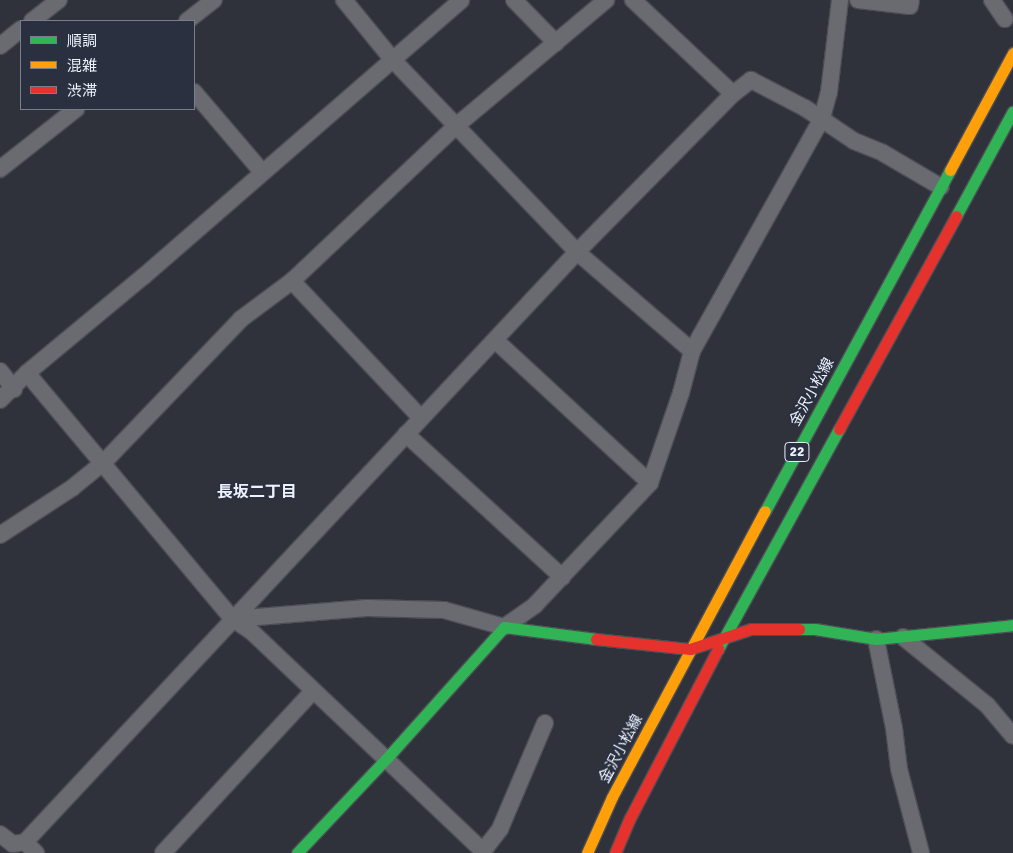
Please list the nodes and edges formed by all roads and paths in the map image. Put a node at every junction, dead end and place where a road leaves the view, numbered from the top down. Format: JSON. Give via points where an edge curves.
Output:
{"nodes":[{"id":1,"x":59,"y":0,"type":"edge"},
{"id":2,"x":214,"y":0,"type":"edge"},
{"id":3,"x":344,"y":0,"type":"edge"},
{"id":4,"x":461,"y":0,"type":"edge"},
{"id":5,"x":514,"y":0,"type":"edge"},
{"id":6,"x":606,"y":0,"type":"edge"},
{"id":7,"x":634,"y":0,"type":"edge"},
{"id":8,"x":840,"y":0,"type":"edge"},
{"id":9,"x":858,"y":0,"type":"edge"},
{"id":10,"x":911,"y":0,"type":"edge"},
{"id":11,"x":992,"y":0,"type":"edge"},
{"id":12,"x":1005,"y":19,"type":"dead end"},
{"id":13,"x":33,"y":20,"type":"edge"},
{"id":14,"x":188,"y":20,"type":"edge"},
{"id":15,"x":20,"y":30,"type":"edge"},
{"id":16,"x":556,"y":42,"type":"junction"},
{"id":17,"x":0,"y":46,"type":"edge"},
{"id":18,"x":1013,"y":53,"type":"edge"},
{"id":19,"x":393,"y":60,"type":"junction"},
{"id":20,"x":195,"y":93,"type":"edge"},
{"id":21,"x":733,"y":94,"type":"junction"},
{"id":22,"x":75,"y":110,"type":"edge"},
{"id":23,"x":1013,"y":111,"type":"edge"},
{"id":24,"x":822,"y":118,"type":"junction"},
{"id":25,"x":456,"y":126,"type":"junction"},
{"id":26,"x":0,"y":169,"type":"edge"},
{"id":27,"x":262,"y":172,"type":"junction"},
{"id":28,"x":941,"y":187,"type":"junction"},
{"id":29,"x":577,"y":252,"type":"junction"},
{"id":30,"x":292,"y":281,"type":"junction"},
{"id":31,"x":495,"y":340,"type":"junction"},
{"id":32,"x":692,"y":351,"type":"junction"},
{"id":33,"x":0,"y":371,"type":"edge"},
{"id":34,"x":27,"y":372,"type":"junction"},
{"id":35,"x":14,"y":388,"type":"junction"},
{"id":36,"x":0,"y":400,"type":"edge"},
{"id":37,"x":421,"y":418,"type":"junction"},
{"id":38,"x":406,"y":434,"type":"junction"},
{"id":39,"x":104,"y":462,"type":"junction"},
{"id":40,"x":650,"y":483,"type":"junction"},
{"id":41,"x":0,"y":535,"type":"edge"},
{"id":42,"x":562,"y":577,"type":"junction"},
{"id":43,"x":234,"y":619,"type":"junction"},
{"id":44,"x":1013,"y":625,"type":"edge"},
{"id":45,"x":504,"y":627,"type":"junction"},
{"id":46,"x":903,"y":637,"type":"junction"},
{"id":47,"x":724,"y":638,"type":"junction"},
{"id":48,"x":876,"y":639,"type":"junction"},
{"id":49,"x":690,"y":649,"type":"junction"},
{"id":50,"x":313,"y":691,"type":"junction"},
{"id":51,"x":545,"y":723,"type":"dead end"},
{"id":52,"x":1013,"y":736,"type":"edge"},
{"id":53,"x":386,"y":760,"type":"junction"},
{"id":54,"x":0,"y":834,"type":"edge"},
{"id":55,"x":31,"y":848,"type":"edge"},
{"id":56,"x":483,"y":852,"type":"edge"},
{"id":57,"x":163,"y":853,"type":"edge"},
{"id":58,"x":297,"y":853,"type":"edge"},
{"id":59,"x":587,"y":853,"type":"edge"},
{"id":60,"x":615,"y":853,"type":"edge"},
{"id":61,"x":921,"y":853,"type":"edge"}],
"edges":[{"from":1,"to":13,"type":"street"},
{"from":2,"to":14,"type":"street"},
{"from":3,"to":19,"type":"street"},
{"from":4,"to":19,"type":"street"},
{"from":5,"to":16,"type":"street"},
{"from":6,"to":16,"type":"street"},
{"from":7,"to":21,"type":"street"},
{"from":8,"to":24,"type":"street"},
{"from":9,"to":10,"type":"street","via":[[910,6]]},
{"from":11,"to":12,"type":"street"},
{"from":15,"to":17,"type":"street"},
{"from":16,"to":25,"type":"street"},
{"from":18,"to":28,"type":"main road","name":"金沢小松線","number":"22"},
{"from":19,"to":25,"type":"street"},
{"from":19,"to":27,"type":"street"},
{"from":20,"to":27,"type":"street"},
{"from":21,"to":24,"type":"street","via":[[751,80]]},
{"from":21,"to":29,"type":"street"},
{"from":22,"to":26,"type":"street"},
{"from":23,"to":47,"type":"main road","number":"22"},
{"from":24,"to":28,"type":"street","via":[[854,141]]},
{"from":24,"to":32,"type":"street"},
{"from":25,"to":29,"type":"street"},
{"from":25,"to":30,"type":"street"},
{"from":27,"to":34,"type":"street","via":[[69,340]]},
{"from":28,"to":49,"type":"main road","name":"金沢小松線","number":"22"},
{"from":29,"to":31,"type":"street"},
{"from":29,"to":32,"type":"street"},
{"from":30,"to":37,"type":"street"},
{"from":30,"to":39,"type":"street","via":[[241,319]]},
{"from":31,"to":37,"type":"street"},
{"from":31,"to":40,"type":"street"},
{"from":32,"to":40,"type":"street"},
{"from":33,"to":35,"type":"street"},
{"from":34,"to":35,"type":"street"},
{"from":34,"to":39,"type":"street"},
{"from":35,"to":36,"type":"street"},
{"from":37,"to":38,"type":"street"},
{"from":38,"to":42,"type":"street"},
{"from":38,"to":43,"type":"street"},
{"from":39,"to":41,"type":"street","via":[[72,488]]},
{"from":39,"to":43,"type":"street"},
{"from":40,"to":42,"type":"street"},
{"from":42,"to":45,"type":"street","via":[[535,605]]},
{"from":43,"to":45,"type":"street","via":[[367,608],[444,610]]},
{"from":43,"to":50,"type":"street","via":[[251,631]]},
{"from":43,"to":55,"type":"street"},
{"from":44,"to":46,"type":"main road"},
{"from":45,"to":49,"type":"main road"},
{"from":45,"to":53,"type":"main road"},
{"from":46,"to":48,"type":"main road"},
{"from":46,"to":52,"type":"street","via":[[987,705]]},
{"from":47,"to":48,"type":"main road","via":[[761,628],[815,629]]},
{"from":47,"to":49,"type":"main road"},
{"from":47,"to":60,"type":"main road","number":"22"},
{"from":48,"to":61,"type":"street","via":[[900,769]]},
{"from":49,"to":59,"type":"main road","name":"金沢小松線","number":"22","via":[[612,797]]},
{"from":50,"to":53,"type":"street"},
{"from":50,"to":57,"type":"street"},
{"from":51,"to":56,"type":"street","via":[[500,829]]},
{"from":53,"to":56,"type":"street"},
{"from":53,"to":58,"type":"main road"},
{"from":54,"to":55,"type":"street","via":[[13,844]]}]}
